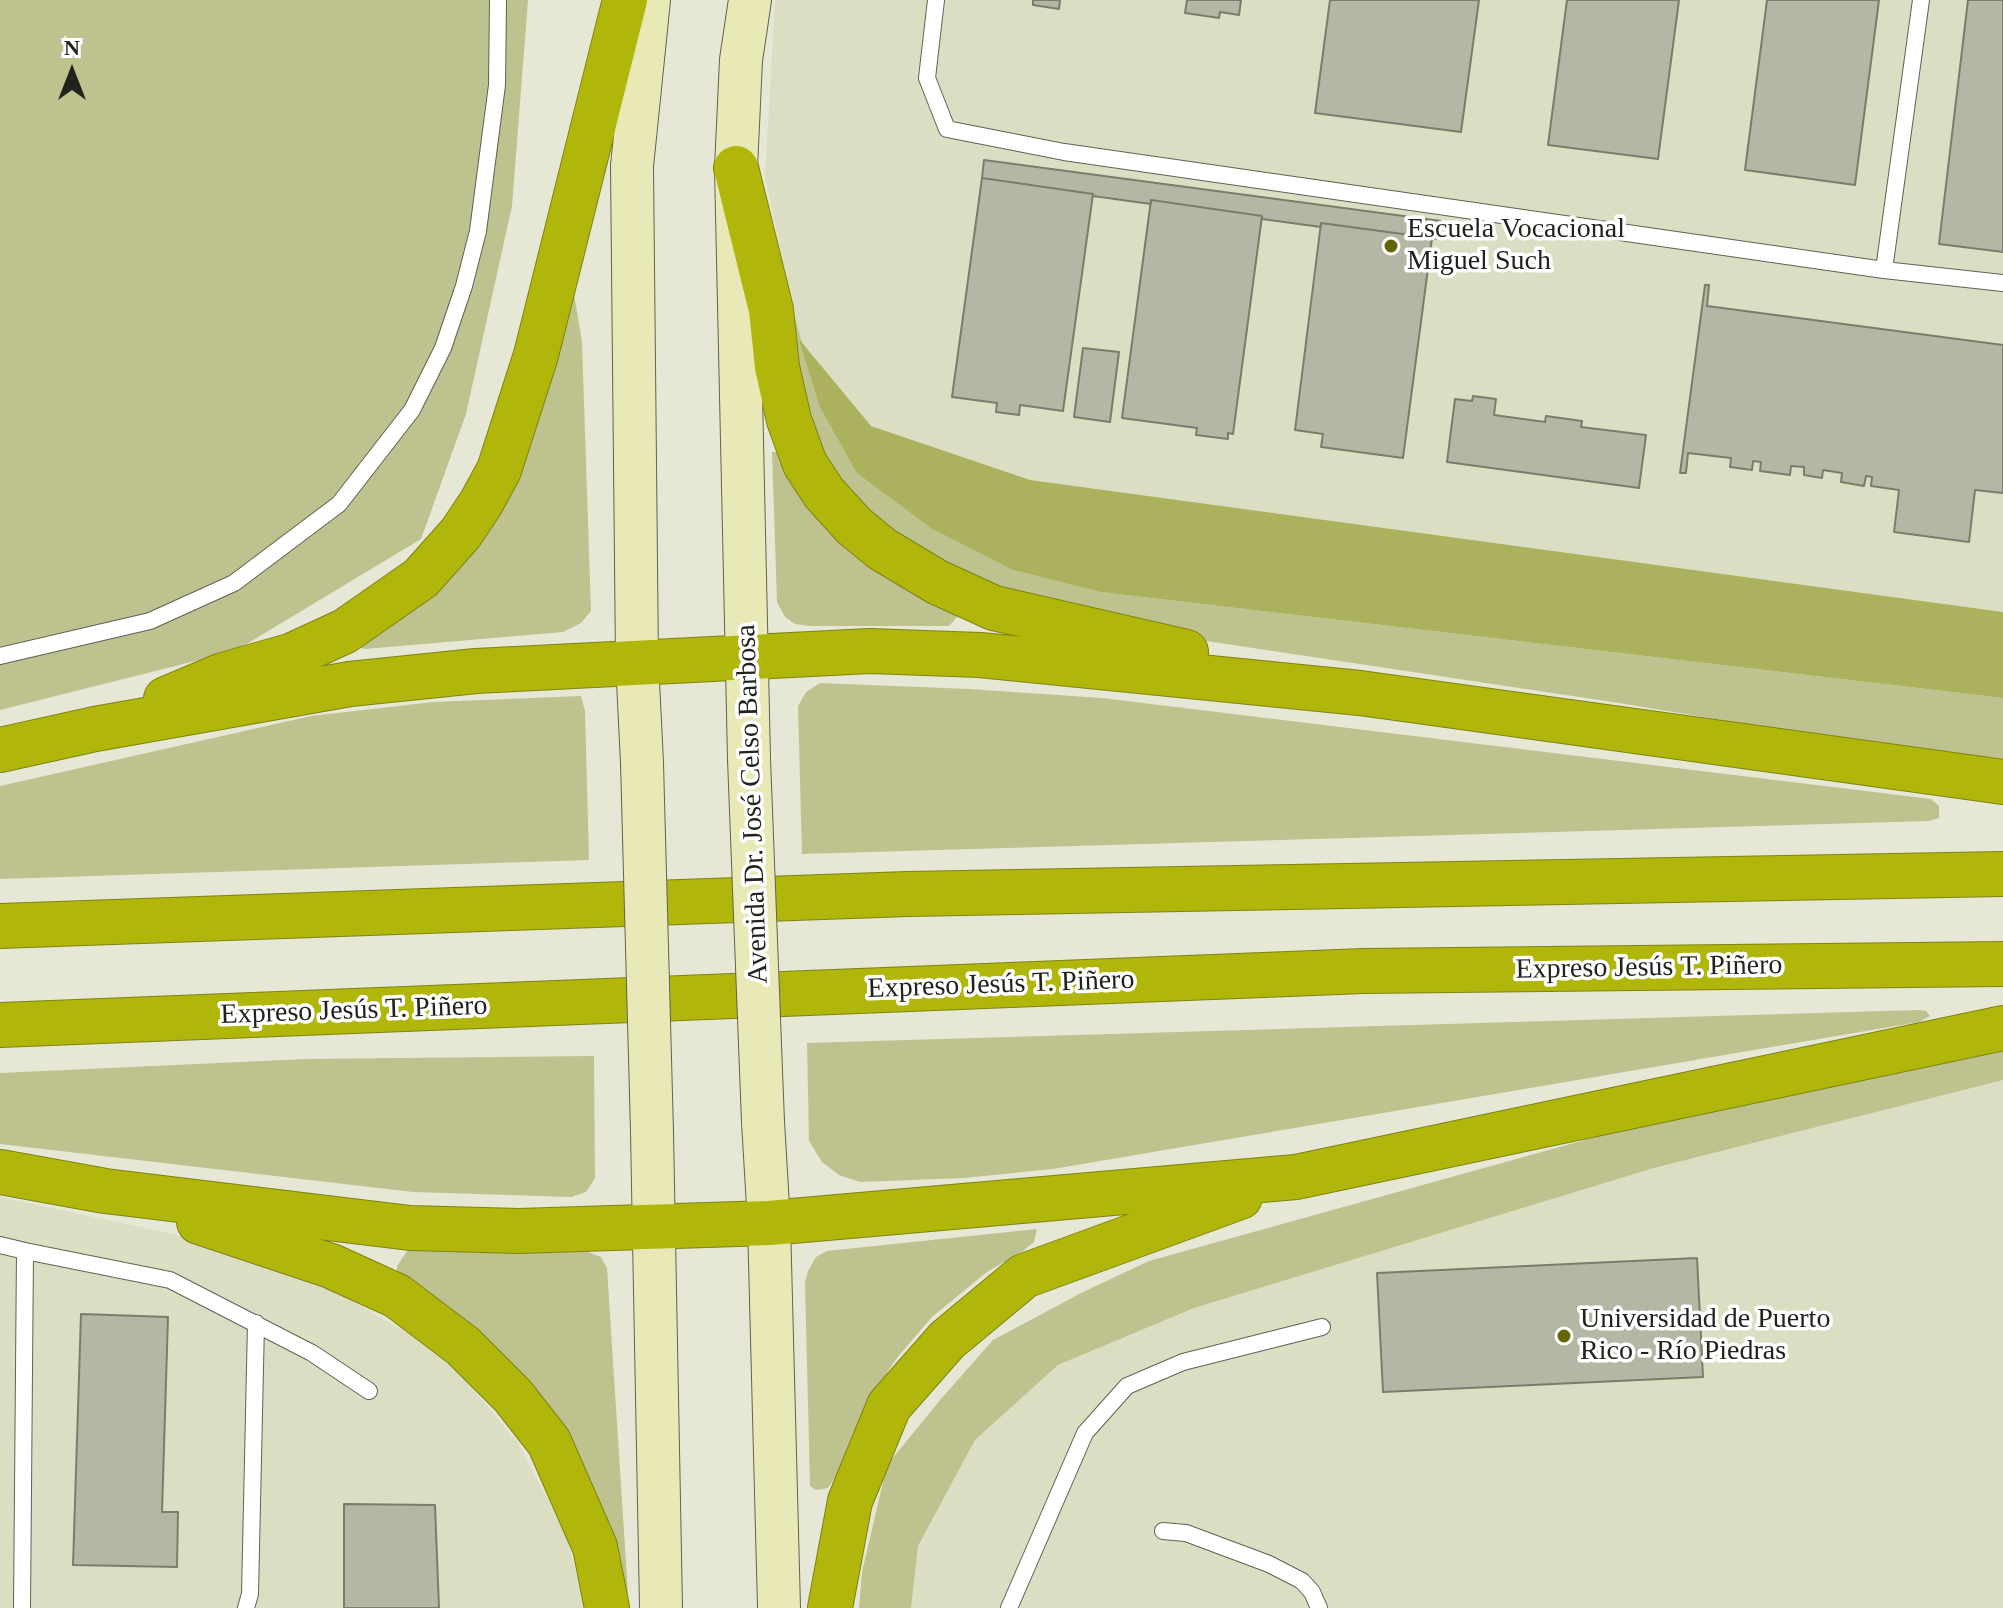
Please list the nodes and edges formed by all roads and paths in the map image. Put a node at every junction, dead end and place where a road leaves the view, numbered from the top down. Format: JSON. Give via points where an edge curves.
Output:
{"nodes":[{"id":1,"x":498,"y":0,"type":"edge"},
{"id":2,"x":625,"y":0,"type":"edge"},
{"id":3,"x":649,"y":0,"type":"edge"},
{"id":4,"x":750,"y":0,"type":"edge"},
{"id":5,"x":936,"y":0,"type":"edge"},
{"id":6,"x":1921,"y":0,"type":"edge"},
{"id":7,"x":736,"y":168,"type":"junction"},
{"id":8,"x":1884,"y":270,"type":"junction"},
{"id":9,"x":2003,"y":283,"type":"edge"},
{"id":10,"x":0,"y":656,"type":"edge"},
{"id":11,"x":747,"y":657,"type":"junction"},
{"id":12,"x":637,"y":661,"type":"junction"},
{"id":13,"x":1360,"y":693,"type":"junction"},
{"id":14,"x":95,"y":729,"type":"junction"},
{"id":15,"x":0,"y":750,"type":"edge"},
{"id":16,"x":2003,"y":782,"type":"edge"},
{"id":17,"x":2003,"y":874,"type":"edge"},
{"id":18,"x":0,"y":926,"type":"edge"},
{"id":19,"x":2003,"y":964,"type":"edge"},
{"id":20,"x":0,"y":1025,"type":"edge"},
{"id":21,"x":2003,"y":1028,"type":"edge"},
{"id":22,"x":0,"y":1172,"type":"edge"},
{"id":23,"x":1296,"y":1177,"type":"junction"},
{"id":24,"x":105,"y":1191,"type":"junction"},
{"id":25,"x":769,"y":1223,"type":"junction"},
{"id":26,"x":653,"y":1228,"type":"junction"},
{"id":27,"x":0,"y":1245,"type":"edge"},
{"id":28,"x":25,"y":1251,"type":"junction"},
{"id":29,"x":256,"y":1323,"type":"junction"},
{"id":30,"x":1322,"y":1327,"type":"dead end"},
{"id":31,"x":369,"y":1391,"type":"dead end"},
{"id":32,"x":1163,"y":1531,"type":"dead end"},
{"id":33,"x":22,"y":1608,"type":"edge"},
{"id":34,"x":246,"y":1608,"type":"edge"},
{"id":35,"x":607,"y":1608,"type":"edge"},
{"id":36,"x":661,"y":1608,"type":"edge"},
{"id":37,"x":779,"y":1608,"type":"edge"},
{"id":38,"x":830,"y":1608,"type":"edge"},
{"id":39,"x":1009,"y":1608,"type":"edge"},
{"id":40,"x":1319,"y":1608,"type":"edge"}],
"edges":[{"from":1,"to":10,"type":"lane","via":[[497,85],[478,231],[443,348],[412,410],[339,504],[234,583],[150,621]]},
{"from":2,"to":14,"type":"highway","via":[[518,416],[499,470],[461,533],[421,578],[345,631]]},
{"from":3,"to":12,"type":"main road","via":[[632,166]]},
{"from":4,"to":7,"type":"main road","name":"Avenida Dr. José Celso Barbosa"},
{"from":5,"to":8,"type":"lane","via":[[927,78],[947,129],[1064,152]]},
{"from":6,"to":8,"type":"lane"},
{"from":7,"to":11,"type":"main road","name":"Avenida Dr. José Celso Barbosa"},
{"from":7,"to":13,"type":"highway","via":[[771,310],[789,420],[805,464],[854,526],[937,582],[994,608]]},
{"from":8,"to":9,"type":"lane"},
{"from":11,"to":12,"type":"highway"},
{"from":11,"to":13,"type":"highway","via":[[870,651],[980,655]]},
{"from":11,"to":25,"type":"main road","name":"Avenida Dr. José Celso Barbosa","bridge":true},
{"from":12,"to":14,"type":"highway","via":[[350,684]]},
{"from":12,"to":26,"type":"main road","bridge":true},
{"from":13,"to":16,"type":"highway"},
{"from":14,"to":15,"type":"highway"},
{"from":17,"to":18,"type":"highway","via":[[908,894]]},
{"from":19,"to":20,"type":"highway","name":"Expreso Jesús T. Piñero","via":[[1364,971]]},
{"from":21,"to":23,"type":"highway"},
{"from":22,"to":24,"type":"highway"},
{"from":23,"to":25,"type":"highway"},
{"from":23,"to":38,"type":"highway","via":[[1024,1276],[947,1340],[889,1406],[850,1501]]},
{"from":24,"to":26,"type":"highway","via":[[410,1228]]},
{"from":24,"to":35,"type":"highway","via":[[331,1266],[397,1296],[463,1346],[549,1442],[595,1547]]},
{"from":25,"to":26,"type":"highway"},
{"from":25,"to":37,"type":"main road","name":"Avenida Dr. José Celso Barbosa"},
{"from":26,"to":36,"type":"main road"},
{"from":27,"to":28,"type":"lane"},
{"from":28,"to":29,"type":"lane","via":[[170,1280]]},
{"from":28,"to":33,"type":"lane"},
{"from":29,"to":31,"type":"lane"},
{"from":29,"to":34,"type":"lane"},
{"from":30,"to":39,"type":"lane","via":[[1183,1362],[1127,1386],[1085,1433]]},
{"from":32,"to":40,"type":"lane","via":[[1200,1538],[1269,1564],[1302,1581]]}]}
